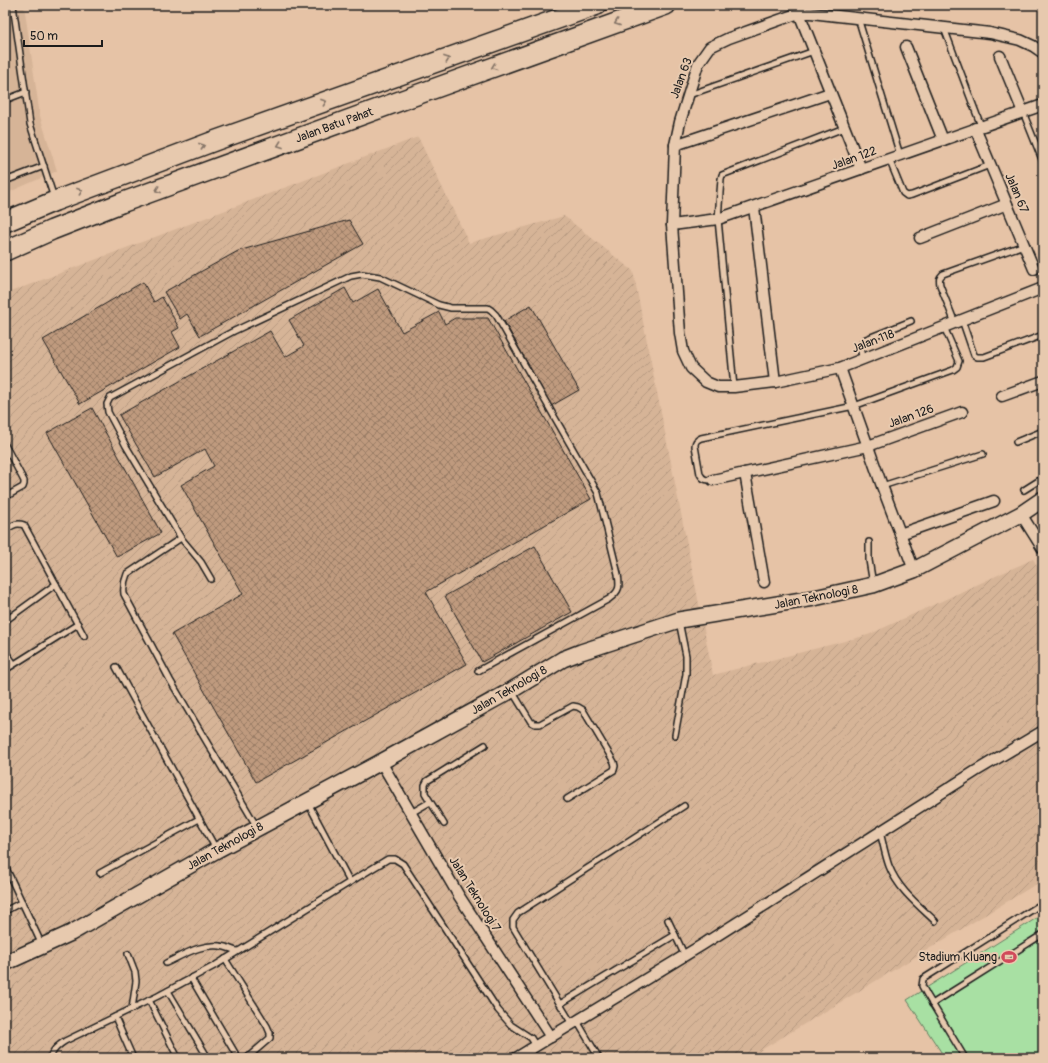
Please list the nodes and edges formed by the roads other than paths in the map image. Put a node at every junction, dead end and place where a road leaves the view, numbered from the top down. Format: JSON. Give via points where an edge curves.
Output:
{"nodes":[{"id":1,"x":13,"y":5,"type":"edge"},
{"id":2,"x":597,"y":5,"type":"edge"},
{"id":3,"x":666,"y":5,"type":"edge"},
{"id":4,"x":798,"y":13,"type":"junction"},
{"id":5,"x":858,"y":18,"type":"junction"},
{"id":6,"x":944,"y":28,"type":"junction"},
{"id":7,"x":906,"y":47,"type":"dead end"},
{"id":8,"x":814,"y":51,"type":"junction"},
{"id":9,"x":1043,"y":53,"type":"edge"},
{"id":10,"x":1000,"y":56,"type":"dead end"},
{"id":11,"x":26,"y":92,"type":"junction"},
{"id":12,"x":830,"y":93,"type":"junction"},
{"id":13,"x":688,"y":95,"type":"junction"},
{"id":14,"x":5,"y":100,"type":"edge"},
{"id":15,"x":1043,"y":105,"type":"edge"},
{"id":16,"x":1023,"y":112,"type":"junction"},
{"id":17,"x":978,"y":127,"type":"junction"},
{"id":18,"x":844,"y":128,"type":"junction"},
{"id":19,"x":942,"y":140,"type":"junction"},
{"id":20,"x":675,"y":145,"type":"junction"},
{"id":21,"x":900,"y":155,"type":"junction"},
{"id":22,"x":889,"y":159,"type":"junction"},
{"id":23,"x":1043,"y":162,"type":"edge"},
{"id":24,"x":990,"y":165,"type":"junction"},
{"id":25,"x":44,"y":166,"type":"junction"},
{"id":26,"x":861,"y":169,"type":"junction"},
{"id":27,"x":5,"y":181,"type":"edge"},
{"id":28,"x":55,"y":201,"type":"junction"},
{"id":29,"x":1007,"y":204,"type":"junction"},
{"id":30,"x":754,"y":207,"type":"junction"},
{"id":31,"x":718,"y":219,"type":"junction"},
{"id":32,"x":5,"y":222,"type":"edge"},
{"id":33,"x":672,"y":225,"type":"junction"},
{"id":34,"x":920,"y":238,"type":"dead end"},
{"id":35,"x":1024,"y":245,"type":"junction"},
{"id":36,"x":5,"y":251,"type":"edge"},
{"id":37,"x":1034,"y":269,"type":"dead end"},
{"id":38,"x":1043,"y":288,"type":"edge"},
{"id":39,"x":911,"y":321,"type":"dead end"},
{"id":40,"x":958,"y":321,"type":"junction"},
{"id":41,"x":944,"y":327,"type":"junction"},
{"id":42,"x":1043,"y":335,"type":"edge"},
{"id":43,"x":863,"y":359,"type":"junction"},
{"id":44,"x":840,"y":368,"type":"junction"},
{"id":45,"x":1043,"y":381,"type":"edge"},
{"id":46,"x":706,"y":382,"type":"joint"},
{"id":47,"x":775,"y":382,"type":"junction"},
{"id":48,"x":734,"y":387,"type":"junction"},
{"id":49,"x":1002,"y":396,"type":"dead end"},
{"id":50,"x":854,"y":406,"type":"junction"},
{"id":51,"x":962,"y":412,"type":"dead end"},
{"id":52,"x":1043,"y":431,"type":"edge"},
{"id":53,"x":1016,"y":442,"type":"dead end"},
{"id":54,"x":5,"y":445,"type":"edge"},
{"id":55,"x":868,"y":446,"type":"junction"},
{"id":56,"x":983,"y":454,"type":"dead end"},
{"id":57,"x":745,"y":473,"type":"junction"},
{"id":58,"x":1043,"y":478,"type":"edge"},
{"id":59,"x":712,"y":480,"type":"joint"},
{"id":60,"x":882,"y":486,"type":"junction"},
{"id":61,"x":1024,"y":490,"type":"dead end"},
{"id":62,"x":5,"y":497,"type":"edge"},
{"id":63,"x":1043,"y":499,"type":"edge"},
{"id":64,"x":994,"y":501,"type":"dead end"},
{"id":65,"x":1021,"y":514,"type":"junction"},
{"id":66,"x":5,"y":530,"type":"edge"},
{"id":67,"x":900,"y":534,"type":"junction"},
{"id":68,"x":181,"y":538,"type":"junction"},
{"id":69,"x":869,"y":542,"type":"dead end"},
{"id":70,"x":1042,"y":544,"type":"edge"},
{"id":71,"x":914,"y":570,"type":"junction"},
{"id":72,"x":210,"y":579,"type":"dead end"},
{"id":73,"x":764,"y":582,"type":"dead end"},
{"id":74,"x":56,"y":584,"type":"junction"},
{"id":75,"x":873,"y":585,"type":"junction"},
{"id":76,"x":679,"y":620,"type":"junction"},
{"id":77,"x":5,"y":621,"type":"edge"},
{"id":78,"x":78,"y":624,"type":"junction"},
{"id":79,"x":84,"y":636,"type":"dead end"},
{"id":80,"x":5,"y":651,"type":"edge"},
{"id":81,"x":14,"y":664,"type":"junction"},
{"id":82,"x":116,"y":667,"type":"dead end"},
{"id":83,"x":5,"y":670,"type":"edge"},
{"id":84,"x":478,"y":671,"type":"dead end"},
{"id":85,"x":512,"y":690,"type":"junction"},
{"id":86,"x":1043,"y":731,"type":"edge"},
{"id":87,"x":675,"y":735,"type":"dead end"},
{"id":88,"x":485,"y":745,"type":"dead end"},
{"id":89,"x":381,"y":762,"type":"junction"},
{"id":90,"x":567,"y":799,"type":"dead end"},
{"id":91,"x":307,"y":802,"type":"junction"},
{"id":92,"x":430,"y":802,"type":"junction"},
{"id":93,"x":684,"y":806,"type":"dead end"},
{"id":94,"x":411,"y":813,"type":"junction"},
{"id":95,"x":199,"y":820,"type":"junction"},
{"id":96,"x":444,"y":824,"type":"dead end"},
{"id":97,"x":258,"y":828,"type":"junction"},
{"id":98,"x":880,"y":832,"type":"junction"},
{"id":99,"x":217,"y":850,"type":"junction"},
{"id":100,"x":5,"y":866,"type":"edge"},
{"id":101,"x":100,"y":873,"type":"dead end"},
{"id":102,"x":350,"y":882,"type":"junction"},
{"id":103,"x":22,"y":902,"type":"junction"},
{"id":104,"x":1043,"y":903,"type":"edge"},
{"id":105,"x":5,"y":911,"type":"edge"},
{"id":106,"x":668,"y":920,"type":"dead end"},
{"id":107,"x":935,"y":921,"type":"dead end"},
{"id":108,"x":1043,"y":934,"type":"edge"},
{"id":109,"x":675,"y":935,"type":"junction"},
{"id":110,"x":43,"y":946,"type":"junction"},
{"id":111,"x":237,"y":951,"type":"junction"},
{"id":112,"x":128,"y":954,"type":"dead end"},
{"id":113,"x":685,"y":956,"type":"junction"},
{"id":114,"x":225,"y":959,"type":"junction"},
{"id":115,"x":5,"y":963,"type":"edge"},
{"id":116,"x":166,"y":963,"type":"dead end"},
{"id":117,"x":191,"y":978,"type":"junction"},
{"id":118,"x":168,"y":991,"type":"junction"},
{"id":119,"x":149,"y":1000,"type":"junction"},
{"id":120,"x":560,"y":1004,"type":"junction"},
{"id":121,"x":932,"y":1004,"type":"junction"},
{"id":122,"x":132,"y":1009,"type":"junction"},
{"id":123,"x":115,"y":1017,"type":"junction"},
{"id":124,"x":575,"y":1022,"type":"junction"},
{"id":125,"x":551,"y":1037,"type":"junction"},
{"id":126,"x":536,"y":1046,"type":"junction"},
{"id":127,"x":522,"y":1056,"type":"edge"},
{"id":128,"x":50,"y":1058,"type":"edge"},
{"id":129,"x":132,"y":1058,"type":"edge"},
{"id":130,"x":178,"y":1058,"type":"edge"},
{"id":131,"x":208,"y":1058,"type":"edge"},
{"id":132,"x":238,"y":1058,"type":"edge"},
{"id":133,"x":247,"y":1058,"type":"edge"},
{"id":134,"x":599,"y":1058,"type":"edge"},
{"id":135,"x":965,"y":1058,"type":"edge"}],
"edges":[{"from":1,"to":11,"type":"lane"},
{"from":28,"to":2,"type":"highway","name":"Jalan Batu Pahat","one_way":true,"via":[[217,140],[571,12]]},
{"from":3,"to":36,"type":"highway","name":"Jalan Batu Pahat","one_way":true,"via":[[128,201]]},
{"from":4,"to":5,"type":"street","name":"Jalan 63","via":[[811,12]]},
{"from":4,"to":8,"type":"street"},
{"from":4,"to":13,"type":"street","name":"Jalan 63","via":[[729,38],[710,48],[698,64]]},
{"from":5,"to":6,"type":"street","name":"Jalan 63"},
{"from":5,"to":21,"type":"lane"},
{"from":6,"to":9,"type":"street","name":"Jalan 63","via":[[990,33],[1020,40]]},
{"from":6,"to":17,"type":"lane"},
{"from":7,"to":19,"type":"street"},
{"from":8,"to":12,"type":"street"},
{"from":8,"to":13,"type":"lane"},
{"from":10,"to":16,"type":"street"},
{"from":11,"to":14,"type":"lane"},
{"from":11,"to":25,"type":"lane","via":[[30,124]]},
{"from":12,"to":18,"type":"street"},
{"from":12,"to":20,"type":"street"},
{"from":13,"to":20,"type":"street","name":"Jalan 63"},
{"from":15,"to":16,"type":"street","name":"Jalan 122"},
{"from":16,"to":17,"type":"street","name":"Jalan 122"},
{"from":16,"to":23,"type":"lane"},
{"from":17,"to":19,"type":"street","name":"Jalan 122"},
{"from":17,"to":24,"type":"street","name":"Jalan 67"},
{"from":18,"to":26,"type":"street"},
{"from":18,"to":31,"type":"lane","via":[[722,175]]},
{"from":19,"to":21,"type":"street","name":"Jalan 122"},
{"from":20,"to":33,"type":"street","name":"Jalan 63"},
{"from":21,"to":22,"type":"street","name":"Jalan 122"},
{"from":22,"to":24,"type":"lane","via":[[903,193],[907,196]]},
{"from":22,"to":26,"type":"street","name":"Jalan 122"},
{"from":24,"to":29,"type":"street","name":"Jalan 67"},
{"from":25,"to":27,"type":"lane"},
{"from":25,"to":28,"type":"lane"},
{"from":26,"to":30,"type":"street","name":"Jalan 122"},
{"from":28,"to":32,"type":"highway","name":"Jalan Batu Pahat"},
{"from":29,"to":34,"type":"street"},
{"from":29,"to":35,"type":"street","name":"Jalan 67"},
{"from":30,"to":31,"type":"street","name":"Jalan 122"},
{"from":30,"to":47,"type":"street"},
{"from":31,"to":33,"type":"street","name":"Jalan 122"},
{"from":31,"to":48,"type":"lane"},
{"from":33,"to":46,"type":"street","name":"Jalan 63","via":[[683,351],[691,368]]},
{"from":35,"to":37,"type":"street","name":"Jalan 67"},
{"from":35,"to":40,"type":"lane","via":[[940,277],[940,285]]},
{"from":38,"to":40,"type":"street","name":"Jalan 118"},
{"from":39,"to":43,"type":"lane","via":[[866,339],[860,348]]},
{"from":40,"to":41,"type":"street","name":"Jalan 118"},
{"from":40,"to":42,"type":"lane","via":[[977,357],[984,357]]},
{"from":41,"to":43,"type":"street","name":"Jalan 118"},
{"from":41,"to":50,"type":"lane","via":[[958,361],[954,370]]},
{"from":43,"to":44,"type":"street","name":"Jalan 118"},
{"from":44,"to":47,"type":"street","name":"Jalan 118"},
{"from":44,"to":50,"type":"street"},
{"from":45,"to":49,"type":"street"},
{"from":46,"to":48,"type":"street","name":"Jalan 118","via":[[718,387]]},
{"from":47,"to":48,"type":"street","name":"Jalan 118"},
{"from":50,"to":55,"type":"street"},
{"from":50,"to":59,"type":"lane","via":[[697,439],[695,446],[700,474],[702,478]]},
{"from":51,"to":55,"type":"street","name":"Jalan 126"},
{"from":52,"to":53,"type":"lane"},
{"from":54,"to":62,"type":"lane","via":[[24,481],[23,487]]},
{"from":55,"to":57,"type":"street","name":"Jalan 126"},
{"from":55,"to":60,"type":"street"},
{"from":56,"to":60,"type":"lane"},
{"from":57,"to":59,"type":"street","name":"Jalan 126"},
{"from":57,"to":73,"type":"street"},
{"from":58,"to":61,"type":"lane"},
{"from":60,"to":67,"type":"street"},
{"from":63,"to":65,"type":"street","name":"Jalan Teknologi 8"},
{"from":64,"to":67,"type":"street"},
{"from":65,"to":70,"type":"street"},
{"from":65,"to":71,"type":"street","name":"Jalan Teknologi 8"},
{"from":66,"to":74,"type":"lane","via":[[14,524],[24,526]]},
{"from":67,"to":71,"type":"street"},
{"from":68,"to":72,"type":"lane","via":[[202,562]]},
{"from":68,"to":84,"type":"lane","via":[[108,412],[107,404],[110,398],[232,332],[350,276],[362,274],[380,277],[439,305],[451,308],[488,308],[496,315],[598,493],[620,588],[609,599]]},
{"from":68,"to":97,"type":"lane","via":[[128,574],[124,581],[124,594],[170,680]]},
{"from":69,"to":75,"type":"lane"},
{"from":71,"to":75,"type":"street","name":"Jalan Teknologi 8"},
{"from":74,"to":77,"type":"lane"},
{"from":74,"to":78,"type":"lane"},
{"from":75,"to":76,"type":"street","name":"Jalan Teknologi 8","via":[[814,598]]},
{"from":76,"to":85,"type":"street","name":"Jalan Teknologi 8","via":[[563,659]]},
{"from":76,"to":87,"type":"lane","via":[[686,656],[686,674]]},
{"from":78,"to":79,"type":"lane"},
{"from":78,"to":81,"type":"lane"},
{"from":80,"to":81,"type":"lane"},
{"from":81,"to":83,"type":"lane"},
{"from":82,"to":95,"type":"lane"},
{"from":85,"to":89,"type":"street","name":"Jalan Teknologi 8"},
{"from":85,"to":90,"type":"lane","via":[[531,722],[535,724],[540,724],[573,706],[583,710],[614,762],[614,770]]},
{"from":86,"to":98,"type":"street"},
{"from":88,"to":92,"type":"lane","via":[[427,781],[425,793]]},
{"from":89,"to":91,"type":"street","name":"Jalan Teknologi 8"},
{"from":89,"to":94,"type":"street","name":"Jalan Teknologi 7"},
{"from":91,"to":97,"type":"street","name":"Jalan Teknologi 8"},
{"from":91,"to":102,"type":"lane"},
{"from":92,"to":94,"type":"lane"},
{"from":92,"to":96,"type":"lane"},
{"from":93,"to":120,"type":"lane","via":[[518,913],[514,927]]},
{"from":94,"to":125,"type":"street","name":"Jalan Teknologi 7","via":[[459,896]]},
{"from":95,"to":99,"type":"lane"},
{"from":95,"to":101,"type":"lane"},
{"from":97,"to":99,"type":"street","name":"Jalan Teknologi 8"},
{"from":98,"to":107,"type":"lane","via":[[890,868],[901,886]]},
{"from":98,"to":113,"type":"street"},
{"from":99,"to":110,"type":"street","name":"Jalan Teknologi 8","via":[[71,933]]},
{"from":100,"to":103,"type":"lane"},
{"from":102,"to":111,"type":"lane"},
{"from":102,"to":126,"type":"lane","via":[[388,860],[395,859],[403,864],[498,1010],[511,1025],[531,1038]]},
{"from":103,"to":105,"type":"lane"},
{"from":103,"to":110,"type":"lane"},
{"from":104,"to":121,"type":"lane","via":[[922,979],[922,986]]},
{"from":106,"to":109,"type":"lane"},
{"from":108,"to":121,"type":"lane"},
{"from":109,"to":113,"type":"lane"},
{"from":109,"to":120,"type":"lane"},
{"from":110,"to":115,"type":"street","name":"Jalan Teknologi 8"},
{"from":111,"to":114,"type":"lane"},
{"from":111,"to":116,"type":"lane","via":[[214,946],[196,948]]},
{"from":112,"to":122,"type":"lane","via":[[136,982]]},
{"from":113,"to":124,"type":"street"},
{"from":114,"to":117,"type":"lane"},
{"from":114,"to":133,"type":"lane","via":[[270,1032],[270,1038]]},
{"from":117,"to":118,"type":"lane"},
{"from":117,"to":132,"type":"lane"},
{"from":118,"to":119,"type":"lane"},
{"from":118,"to":131,"type":"lane"},
{"from":119,"to":122,"type":"lane"},
{"from":119,"to":130,"type":"lane"},
{"from":120,"to":124,"type":"lane"},
{"from":121,"to":135,"type":"lane"},
{"from":122,"to":123,"type":"lane"},
{"from":123,"to":128,"type":"lane","via":[[65,1041],[56,1047]]},
{"from":123,"to":129,"type":"lane"},
{"from":124,"to":125,"type":"street"},
{"from":124,"to":134,"type":"lane"},
{"from":125,"to":126,"type":"street"},
{"from":126,"to":127,"type":"street"}]}
